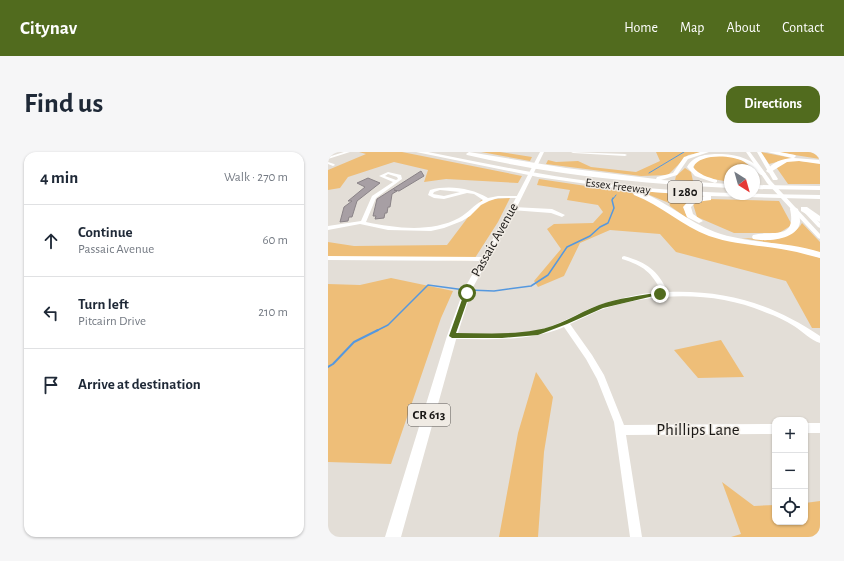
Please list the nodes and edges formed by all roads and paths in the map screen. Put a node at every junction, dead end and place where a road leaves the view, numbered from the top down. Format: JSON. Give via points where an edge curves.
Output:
{"nodes":[{"id":1,"x":348,"y":152,"type":"edge"},
{"id":2,"x":419,"y":152,"type":"edge"},
{"id":3,"x":460,"y":152,"type":"edge"},
{"id":4,"x":542,"y":152,"type":"edge"},
{"id":5,"x":573,"y":152,"type":"edge"},
{"id":6,"x":706,"y":152,"type":"edge"},
{"id":7,"x":748,"y":152,"type":"edge"},
{"id":8,"x":759,"y":152,"type":"edge"},
{"id":9,"x":770,"y":152,"type":"edge"},
{"id":10,"x":625,"y":155,"type":"dead end"},
{"id":11,"x":328,"y":158,"type":"edge"},
{"id":12,"x":820,"y":160,"type":"edge"},
{"id":13,"x":328,"y":163,"type":"edge"},
{"id":14,"x":751,"y":164,"type":"edge"},
{"id":15,"x":334,"y":165,"type":"dead end"},
{"id":16,"x":760,"y":169,"type":"edge"},
{"id":17,"x":766,"y":173,"type":"junction"},
{"id":18,"x":586,"y":174,"type":"junction"},
{"id":19,"x":396,"y":182,"type":"dead end"},
{"id":20,"x":724,"y":184,"type":"edge"},
{"id":21,"x":724,"y":185,"type":"edge"},
{"id":22,"x":611,"y":186,"type":"junction"},
{"id":23,"x":760,"y":187,"type":"edge"},
{"id":24,"x":820,"y":187,"type":"edge"},
{"id":25,"x":467,"y":191,"type":"junction"},
{"id":26,"x":724,"y":194,"type":"edge"},
{"id":27,"x":760,"y":196,"type":"edge"},
{"id":28,"x":519,"y":197,"type":"junction"},
{"id":29,"x":724,"y":198,"type":"edge"},
{"id":30,"x":820,"y":198,"type":"edge"},
{"id":31,"x":487,"y":200,"type":"junction"},
{"id":32,"x":795,"y":206,"type":"junction"},
{"id":33,"x":513,"y":208,"type":"junction"},
{"id":34,"x":804,"y":209,"type":"junction"},
{"id":35,"x":562,"y":215,"type":"dead end"},
{"id":36,"x":820,"y":220,"type":"edge"},
{"id":37,"x":363,"y":222,"type":"junction"},
{"id":38,"x":820,"y":226,"type":"edge"},
{"id":39,"x":328,"y":228,"type":"edge"},
{"id":40,"x":820,"y":237,"type":"edge"},
{"id":41,"x":820,"y":255,"type":"edge"},
{"id":42,"x":328,"y":258,"type":"edge"},
{"id":43,"x":624,"y":258,"type":"dead end"},
{"id":44,"x":484,"y":259,"type":"junction"},
{"id":45,"x":666,"y":294,"type":"junction"},
{"id":46,"x":565,"y":323,"type":"junction"},
{"id":47,"x":452,"y":336,"type":"junction"},
{"id":48,"x":820,"y":340,"type":"edge"},
{"id":49,"x":808,"y":428,"type":"edge"},
{"id":50,"x":820,"y":428,"type":"edge"},
{"id":51,"x":772,"y":429,"type":"edge"},
{"id":52,"x":620,"y":430,"type":"junction"},
{"id":53,"x":393,"y":537,"type":"edge"},
{"id":54,"x":636,"y":537,"type":"edge"}],
"edges":[{"from":1,"to":11,"type":"street"},
{"from":2,"to":22,"type":"highway","name":"Essex Freeway","number":"I 280"},
{"from":3,"to":18,"type":"highway","name":"Essex Freeway","number":"I 280"},
{"from":4,"to":28,"type":"main road","name":"Passaic Avenue","number":"CR 613"},
{"from":5,"to":10,"type":"street"},
{"from":6,"to":18,"type":"highway","via":[[686,158],[677,173],[669,177]]},
{"from":7,"to":17,"type":"main road"},
{"from":8,"to":17,"type":"main road"},
{"from":9,"to":12,"type":"highway"},
{"from":12,"to":17,"type":"highway","via":[[781,161]]},
{"from":13,"to":15,"type":"street"},
{"from":14,"to":20,"type":"highway","via":[[729,155],[703,156],[690,163],[692,170],[701,177]]},
{"from":16,"to":17,"type":"highway"},
{"from":17,"to":32,"type":"main road","via":[[777,182]]},
{"from":17,"to":32,"type":"main road","via":[[769,182],[787,202]]},
{"from":18,"to":21,"type":"highway","name":"Essex Freeway","number":"I 280"},
{"from":19,"to":37,"type":"street","via":[[374,197]]},
{"from":22,"to":26,"type":"highway","name":"Essex Freeway","number":"I 280"},
{"from":22,"to":41,"type":"highway","via":[[656,200],[712,234],[800,249]]},
{"from":23,"to":24,"type":"highway"},
{"from":25,"to":25,"type":"street","via":[[440,189],[429,194],[433,197],[449,196]]},
{"from":25,"to":31,"type":"street"},
{"from":27,"to":30,"type":"highway","name":"Essex Freeway","number":"I 280"},
{"from":28,"to":31,"type":"street"},
{"from":28,"to":33,"type":"main road","name":"Passaic Avenue","number":"CR 613"},
{"from":29,"to":32,"type":"highway","via":[[698,199],[690,202],[687,210],[698,221],[720,231],[740,236],[764,237],[782,235],[792,230],[796,221]]},
{"from":31,"to":37,"type":"street","via":[[460,220],[431,229],[388,228]]},
{"from":32,"to":34,"type":"main road"},
{"from":32,"to":40,"type":"street"},
{"from":33,"to":35,"type":"street","via":[[552,211]]},
{"from":33,"to":44,"type":"main road","name":"Passaic Avenue","number":"CR 613"},
{"from":34,"to":36,"type":"highway"},
{"from":34,"to":38,"type":"street"},
{"from":37,"to":39,"type":"street"},
{"from":42,"to":44,"type":"street"},
{"from":43,"to":45,"type":"street","via":[[654,272]]},
{"from":44,"to":47,"type":"main road","name":"Passaic Avenue","number":"CR 613","via":[[468,291]]},
{"from":45,"to":46,"type":"street","via":[[620,301],[594,309]]},
{"from":45,"to":48,"type":"street","via":[[711,294],[747,302],[783,316]]},
{"from":46,"to":47,"type":"street","via":[[521,335]]},
{"from":46,"to":52,"type":"street","via":[[601,378],[612,401]]},
{"from":47,"to":53,"type":"main road","name":"Passaic Avenue","number":"CR 613"},
{"from":49,"to":50,"type":"street"},
{"from":51,"to":52,"type":"street","name":"Phillips Lane"},
{"from":52,"to":54,"type":"street"}]}
